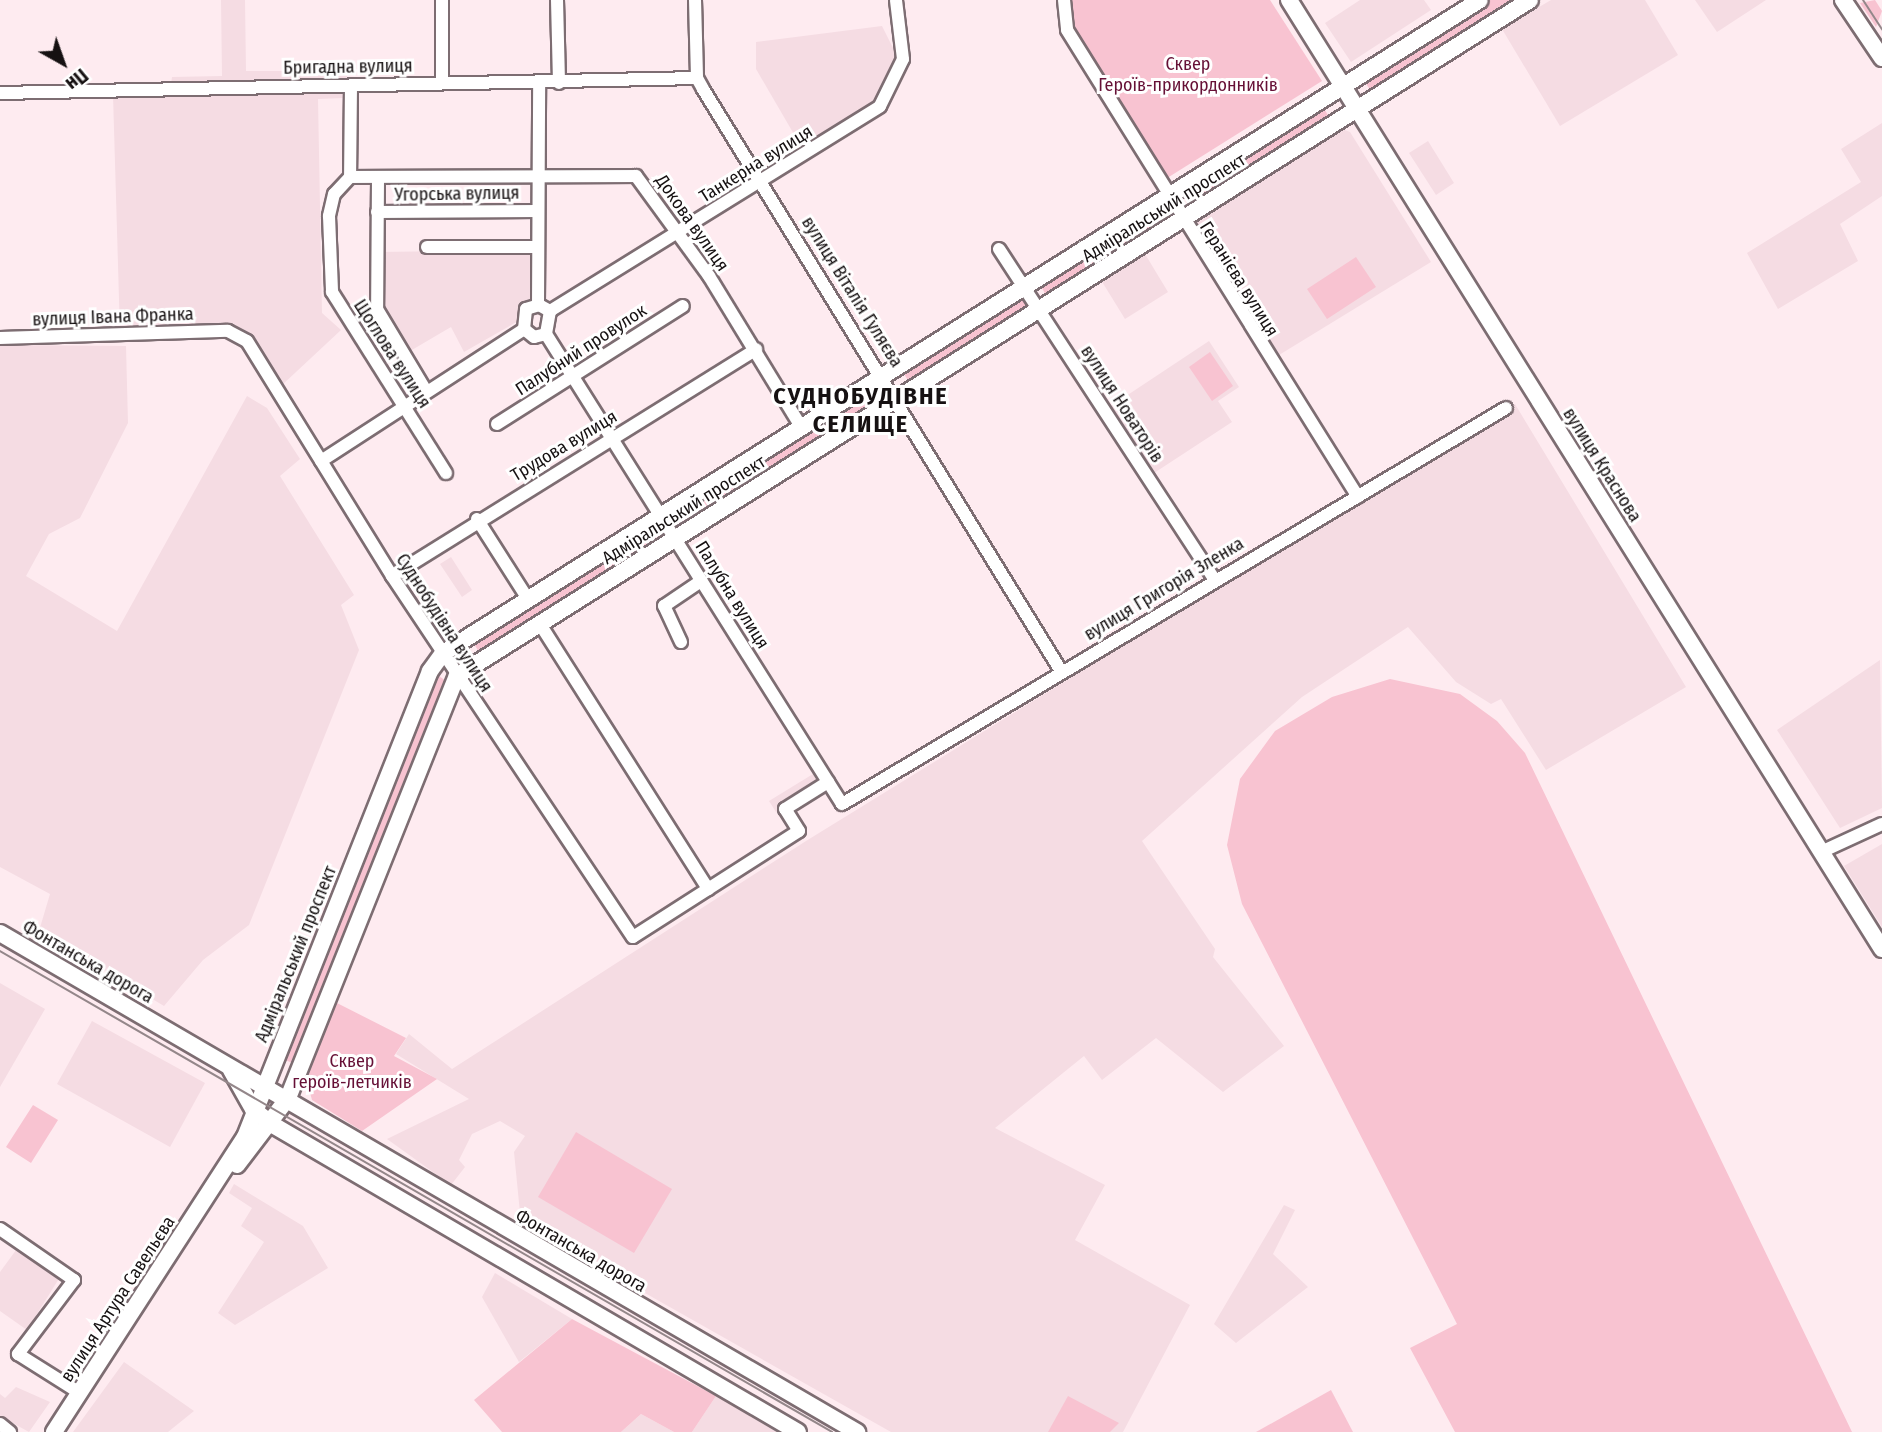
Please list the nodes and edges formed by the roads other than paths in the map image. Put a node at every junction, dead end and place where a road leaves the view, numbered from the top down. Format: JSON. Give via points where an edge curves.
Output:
{"nodes":[{"id":1,"x":442,"y":0,"type":"edge"},
{"id":2,"x":557,"y":0,"type":"edge"},
{"id":3,"x":695,"y":0,"type":"edge"},
{"id":4,"x":896,"y":0,"type":"edge"},
{"id":5,"x":1064,"y":0,"type":"edge"},
{"id":6,"x":1289,"y":0,"type":"edge"},
{"id":7,"x":1480,"y":0,"type":"edge"},
{"id":8,"x":1530,"y":0,"type":"edge"},
{"id":9,"x":1843,"y":0,"type":"edge"},
{"id":10,"x":1882,"y":58,"type":"edge"},
{"id":11,"x":697,"y":78,"type":"junction"},
{"id":12,"x":442,"y":83,"type":"junction"},
{"id":13,"x":559,"y":83,"type":"junction"},
{"id":14,"x":539,"y":84,"type":"junction"},
{"id":15,"x":351,"y":86,"type":"junction"},
{"id":16,"x":1343,"y":86,"type":"junction"},
{"id":17,"x":0,"y":93,"type":"edge"},
{"id":18,"x":1357,"y":109,"type":"junction"},
{"id":19,"x":350,"y":177,"type":"junction"},
{"id":20,"x":539,"y":177,"type":"junction"},
{"id":21,"x":378,"y":180,"type":"junction"},
{"id":22,"x":760,"y":181,"type":"junction"},
{"id":23,"x":1165,"y":194,"type":"junction"},
{"id":24,"x":538,"y":211,"type":"junction"},
{"id":25,"x":377,"y":212,"type":"junction"},
{"id":26,"x":1181,"y":219,"type":"junction"},
{"id":27,"x":677,"y":233,"type":"junction"},
{"id":28,"x":427,"y":247,"type":"dead end"},
{"id":29,"x":538,"y":247,"type":"junction"},
{"id":30,"x":999,"y":249,"type":"dead end"},
{"id":31,"x":1023,"y":285,"type":"junction"},
{"id":32,"x":683,"y":306,"type":"dead end"},
{"id":33,"x":544,"y":308,"type":"junction"},
{"id":34,"x":1039,"y":309,"type":"junction"},
{"id":35,"x":524,"y":329,"type":"junction"},
{"id":36,"x":228,"y":331,"type":"joint"},
{"id":37,"x":546,"y":334,"type":"junction"},
{"id":38,"x":0,"y":338,"type":"edge"},
{"id":39,"x":756,"y":349,"type":"junction"},
{"id":40,"x":574,"y":375,"type":"junction"},
{"id":41,"x":884,"y":375,"type":"junction"},
{"id":42,"x":426,"y":391,"type":"junction"},
{"id":43,"x":898,"y":399,"type":"junction"},
{"id":44,"x":404,"y":406,"type":"junction"},
{"id":45,"x":1506,"y":408,"type":"dead end"},
{"id":46,"x":497,"y":424,"type":"dead end"},
{"id":47,"x":801,"y":427,"type":"junction"},
{"id":48,"x":614,"y":436,"type":"junction"},
{"id":49,"x":321,"y":461,"type":"junction"},
{"id":50,"x":446,"y":473,"type":"dead end"},
{"id":51,"x":1358,"y":498,"type":"junction"},
{"id":52,"x":661,"y":515,"type":"junction"},
{"id":53,"x":477,"y":519,"type":"junction"},
{"id":54,"x":676,"y":538,"type":"junction"},
{"id":55,"x":392,"y":576,"type":"junction"},
{"id":56,"x":1214,"y":579,"type":"junction"},
{"id":57,"x":701,"y":580,"type":"junction"},
{"id":58,"x":527,"y":599,"type":"junction"},
{"id":59,"x":540,"y":624,"type":"junction"},
{"id":60,"x":681,"y":642,"type":"dead end"},
{"id":61,"x":443,"y":653,"type":"junction"},
{"id":62,"x":1061,"y":671,"type":"junction"},
{"id":63,"x":457,"y":676,"type":"junction"},
{"id":64,"x":828,"y":782,"type":"junction"},
{"id":65,"x":842,"y":804,"type":"joint"},
{"id":66,"x":1882,"y":824,"type":"edge"},
{"id":67,"x":1821,"y":852,"type":"junction"},
{"id":68,"x":708,"y":889,"type":"junction"},
{"id":69,"x":0,"y":933,"type":"edge"},
{"id":70,"x":1882,"y":950,"type":"edge"},
{"id":71,"x":273,"y":1062,"type":"junction"},
{"id":72,"x":230,"y":1068,"type":"junction"},
{"id":73,"x":298,"y":1073,"type":"junction"},
{"id":74,"x":263,"y":1084,"type":"junction"},
{"id":75,"x":288,"y":1098,"type":"junction"},
{"id":76,"x":253,"y":1109,"type":"junction"},
{"id":77,"x":315,"y":1114,"type":"junction"},
{"id":78,"x":273,"y":1125,"type":"junction"},
{"id":79,"x":300,"y":1139,"type":"junction"},
{"id":80,"x":215,"y":1189,"type":"junction"},
{"id":81,"x":0,"y":1229,"type":"edge"},
{"id":82,"x":80,"y":1393,"type":"junction"},
{"id":83,"x":0,"y":1424,"type":"edge"},
{"id":84,"x":10,"y":1432,"type":"edge"},
{"id":85,"x":54,"y":1432,"type":"edge"},
{"id":86,"x":799,"y":1432,"type":"edge"},
{"id":87,"x":857,"y":1432,"type":"edge"}],
"edges":[{"from":1,"to":12,"type":"street"},
{"from":2,"to":13,"type":"street"},
{"from":3,"to":11,"type":"street"},
{"from":4,"to":22,"type":"street","name":"Танкерна вулиця","via":[[904,38],[898,79],[880,106]]},
{"from":5,"to":23,"type":"street","name":"Геранієва вулиця","via":[[1067,30]]},
{"from":6,"to":16,"type":"main road","name":"вулиця Краснова"},
{"from":7,"to":16,"type":"main road","name":"Адміральський проспект"},
{"from":8,"to":18,"type":"main road","name":"Адміральський проспект"},
{"from":9,"to":10,"type":"main road"},
{"from":11,"to":13,"type":"street","name":"Бригадна вулиця"},
{"from":11,"to":22,"type":"street","name":"вулиця Віталія Гуляєва"},
{"from":12,"to":14,"type":"street","name":"Бригадна вулиця"},
{"from":12,"to":15,"type":"street","name":"Бригадна вулиця"},
{"from":13,"to":14,"type":"street","name":"Бригадна вулиця"},
{"from":14,"to":20,"type":"street"},
{"from":15,"to":17,"type":"street","name":"Бригадна вулиця"},
{"from":15,"to":19,"type":"street"},
{"from":16,"to":18,"type":"main road","name":"вулиця Краснова"},
{"from":16,"to":23,"type":"main road","name":"Адміральський проспект"},
{"from":18,"to":26,"type":"main road","name":"Адміральський проспект"},
{"from":18,"to":67,"type":"main road","name":"вулиця Краснова"},
{"from":19,"to":21,"type":"street","name":"Докова вулиця"},
{"from":19,"to":44,"type":"street","name":"Щоглова вулиця","via":[[334,194],[329,216],[332,292]]},
{"from":20,"to":21,"type":"street","name":"Докова вулиця"},
{"from":20,"to":24,"type":"street"},
{"from":20,"to":27,"type":"street","name":"Докова вулиця","via":[[636,176]]},
{"from":21,"to":25,"type":"street"},
{"from":22,"to":27,"type":"street","name":"Танкерна вулиця"},
{"from":22,"to":41,"type":"street","name":"вулиця Віталія Гуляєва"},
{"from":23,"to":26,"type":"street","name":"Геранієва вулиця"},
{"from":23,"to":31,"type":"main road","name":"Адміральський проспект"},
{"from":24,"to":25,"type":"street","name":"Угорська вулиця"},
{"from":24,"to":29,"type":"street"},
{"from":25,"to":42,"type":"street","via":[[377,309]]},
{"from":26,"to":34,"type":"main road","name":"Адміральський проспект"},
{"from":26,"to":51,"type":"street","name":"Геранієва вулиця"},
{"from":27,"to":33,"type":"street","name":"Танкерна вулиця"},
{"from":27,"to":39,"type":"street","name":"Докова вулиця"},
{"from":28,"to":29,"type":"street"},
{"from":29,"to":33,"type":"street"},
{"from":30,"to":31,"type":"street","name":"вулиця Новаторів"},
{"from":31,"to":34,"type":"street","name":"вулиця Новаторів"},
{"from":31,"to":41,"type":"main road","name":"Адміральський проспект"},
{"from":32,"to":40,"type":"street","name":"Палубний провулок"},
{"from":33,"to":35,"type":"street","via":[[522,316]]},
{"from":33,"to":37,"type":"street"},
{"from":34,"to":43,"type":"main road","name":"Адміральський проспект"},
{"from":34,"to":56,"type":"street","name":"вулиця Новаторів"},
{"from":35,"to":37,"type":"street","via":[[534,337]]},
{"from":35,"to":42,"type":"street"},
{"from":36,"to":38,"type":"street","name":"вулиця Івана Франка"},
{"from":36,"to":49,"type":"street","name":"Суднобудівна вулиця","via":[[247,341]]},
{"from":37,"to":40,"type":"street","name":"Палубна вулиця"},
{"from":39,"to":47,"type":"street","name":"Докова вулиця"},
{"from":39,"to":48,"type":"street","name":"Трудова вулиця"},
{"from":40,"to":46,"type":"street","name":"Палубний провулок"},
{"from":40,"to":48,"type":"street","name":"Палубна вулиця"},
{"from":41,"to":43,"type":"street","name":"вулиця Віталія Гуляєва"},
{"from":41,"to":47,"type":"main road","name":"Адміральський проспект"},
{"from":42,"to":44,"type":"street"},
{"from":43,"to":54,"type":"main road","name":"Адміральський проспект"},
{"from":43,"to":62,"type":"street","name":"вулиця Віталія Гуляєва"},
{"from":44,"to":49,"type":"street"},
{"from":44,"to":50,"type":"street","name":"Щоглова вулиця"},
{"from":45,"to":51,"type":"street","name":"вулиця Григорія Зленка"},
{"from":47,"to":52,"type":"main road","name":"Адміральський проспект"},
{"from":48,"to":52,"type":"street","name":"Палубна вулиця"},
{"from":48,"to":53,"type":"street","name":"Трудова вулиця"},
{"from":49,"to":55,"type":"street","name":"Суднобудівна вулиця"},
{"from":51,"to":56,"type":"street","name":"вулиця Григорія Зленка"},
{"from":52,"to":54,"type":"street","name":"Палубна вулиця"},
{"from":52,"to":58,"type":"main road","name":"Адміральський проспект"},
{"from":53,"to":55,"type":"street","name":"Трудова вулиця"},
{"from":53,"to":58,"type":"street"},
{"from":54,"to":57,"type":"street","name":"Палубна вулиця"},
{"from":54,"to":59,"type":"main road","name":"Адміральський проспект"},
{"from":55,"to":61,"type":"street","name":"Суднобудівна вулиця"},
{"from":56,"to":62,"type":"street","name":"вулиця Григорія Зленка"},
{"from":57,"to":60,"type":"street","via":[[664,606]]},
{"from":57,"to":64,"type":"street","name":"Палубна вулиця"},
{"from":58,"to":61,"type":"main road","name":"Адміральський проспект"},
{"from":59,"to":63,"type":"main road","name":"Адміральський проспект"},
{"from":59,"to":68,"type":"street"},
{"from":61,"to":63,"type":"street","name":"Суднобудівна вулиця"},
{"from":61,"to":71,"type":"main road","name":"Адміральський проспект","via":[[430,671]]},
{"from":62,"to":65,"type":"street","name":"вулиця Григорія Зленка"},
{"from":63,"to":68,"type":"street","name":"Суднобудівна вулиця","via":[[634,937]]},
{"from":63,"to":73,"type":"main road"},
{"from":64,"to":65,"type":"street","name":"Палубна вулиця"},
{"from":64,"to":68,"type":"street","via":[[785,809],[799,831]]},
{"from":66,"to":67,"type":"street"},
{"from":67,"to":70,"type":"main road","name":"вулиця Краснова"},
{"from":69,"to":72,"type":"main road","name":"Фонтанська дорога"},
{"from":71,"to":73,"type":"main road","via":[[278,1074]]},
{"from":71,"to":74,"type":"main road","name":"Адміральський проспект"},
{"from":72,"to":74,"type":"main road","name":"Фонтанська дорога"},
{"from":72,"to":76,"type":"main road"},
{"from":73,"to":75,"type":"main road"},
{"from":74,"to":75,"type":"main road","name":"Фонтанська дорога"},
{"from":74,"to":76,"type":"main road","name":"Адміральський проспект"},
{"from":75,"to":77,"type":"main road","name":"Фонтанська дорога"},
{"from":75,"to":78,"type":"main road","name":"вулиця Артура Савельєва"},
{"from":76,"to":78,"type":"main road"},
{"from":76,"to":80,"type":"main road","name":"вулиця Артура Савельєва"},
{"from":77,"to":79,"type":"main road","via":[[297,1122]]},
{"from":77,"to":87,"type":"main road","name":"Фонтанська дорога"},
{"from":78,"to":79,"type":"main road"},
{"from":78,"to":80,"type":"main road","name":"вулиця Артура Савельєва"},
{"from":79,"to":86,"type":"main road"},
{"from":80,"to":82,"type":"main road","name":"вулиця Артура Савельєва"},
{"from":81,"to":82,"type":"street","via":[[74,1280],[18,1354]]},
{"from":82,"to":85,"type":"main road","name":"вулиця Артура Савельєва"},
{"from":83,"to":84,"type":"street"}]}
